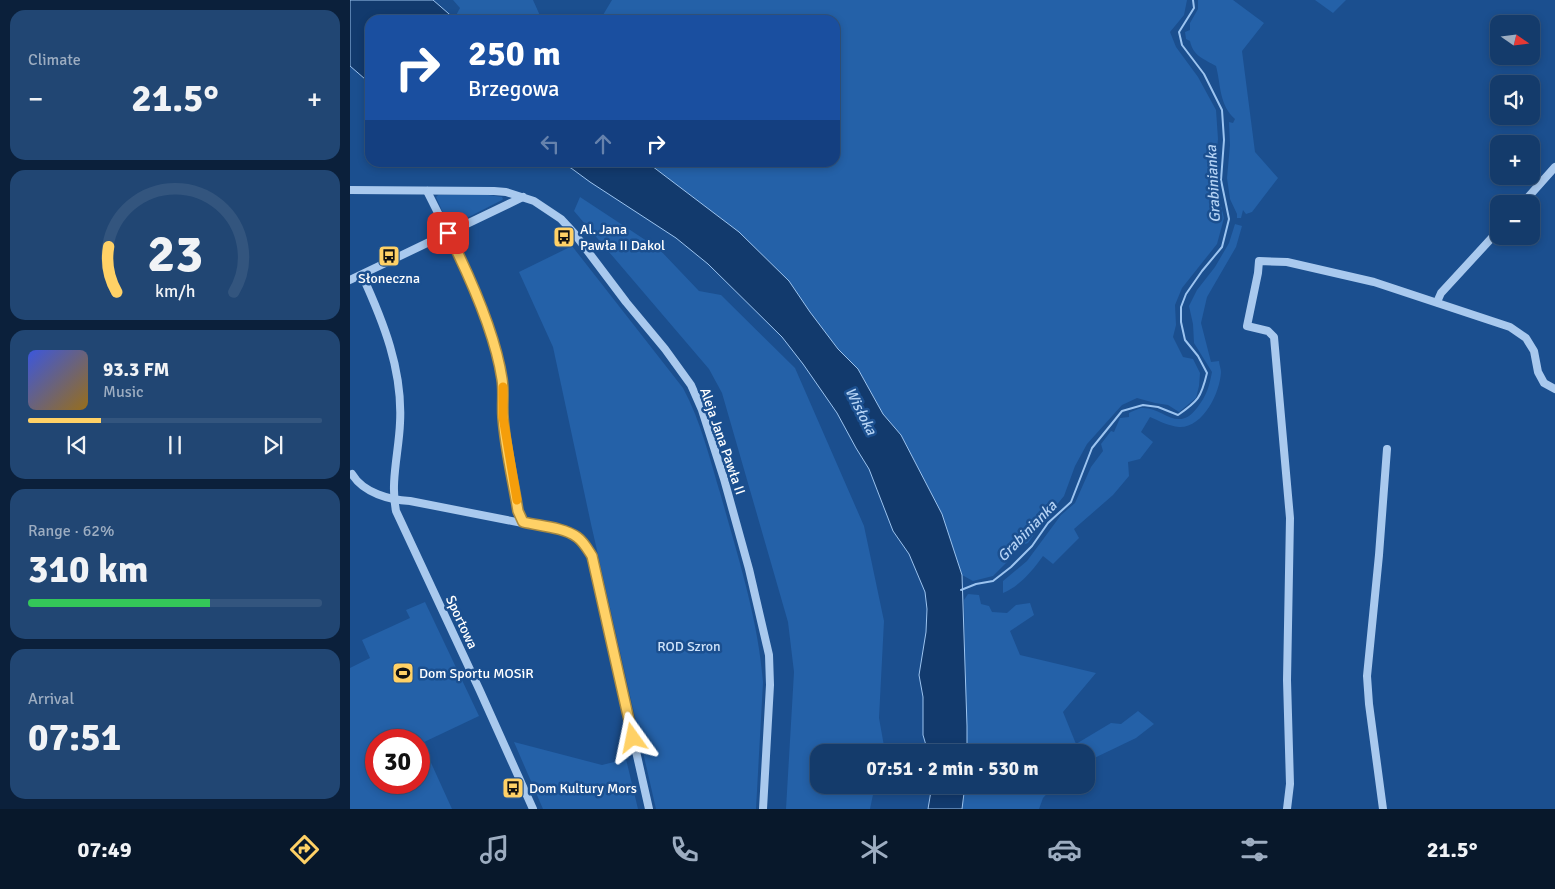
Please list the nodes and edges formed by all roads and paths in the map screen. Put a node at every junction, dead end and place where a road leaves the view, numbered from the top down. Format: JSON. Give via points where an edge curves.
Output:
{"nodes":[{"id":1,"x":1555,"y":167,"type":"edge"},
{"id":2,"x":350,"y":190,"type":"edge"},
{"id":3,"x":428,"y":191,"type":"junction"},
{"id":4,"x":1530,"y":195,"type":"edge"},
{"id":5,"x":523,"y":197,"type":"junction"},
{"id":6,"x":448,"y":233,"type":"junction"},
{"id":7,"x":1490,"y":240,"type":"edge"},
{"id":8,"x":362,"y":274,"type":"junction"},
{"id":9,"x":350,"y":280,"type":"edge"},
{"id":10,"x":1437,"y":302,"type":"junction"},
{"id":11,"x":1555,"y":389,"type":"edge"},
{"id":12,"x":1387,"y":449,"type":"dead end"},
{"id":13,"x":352,"y":474,"type":"dead end"},
{"id":14,"x":394,"y":500,"type":"junction"},
{"id":15,"x":523,"y":522,"type":"junction"},
{"id":16,"x":533,"y":809,"type":"edge"},
{"id":17,"x":649,"y":809,"type":"edge"},
{"id":18,"x":763,"y":809,"type":"edge"},
{"id":19,"x":1287,"y":809,"type":"edge"},
{"id":20,"x":1383,"y":809,"type":"edge"}],
"edges":[{"from":1,"to":4,"type":"street"},
{"from":2,"to":3,"type":"street","name":"Aleja Jana Pawła II"},
{"from":3,"to":5,"type":"street","name":"Aleja Jana Pawła II","via":[[494,191]]},
{"from":3,"to":6,"type":"street"},
{"from":5,"to":6,"type":"street"},
{"from":5,"to":18,"type":"street","name":"Aleja Jana Pawła II","via":[[557,216],[574,233],[665,349],[691,385],[702,410],[749,569],[768,656],[770,685]]},
{"from":6,"to":8,"type":"street"},
{"from":6,"to":15,"type":"street","via":[[474,290],[503,380],[503,417],[518,511]]},
{"from":7,"to":10,"type":"street","via":[[1441,293]]},
{"from":8,"to":9,"type":"street"},
{"from":8,"to":14,"type":"street","name":"Sportowa","via":[[385,329],[398,375],[401,421]]},
{"from":10,"to":11,"type":"street","via":[[1510,327],[1526,338],[1534,351],[1544,383]]},
{"from":10,"to":19,"type":"street","via":[[1374,282],[1287,262],[1259,261],[1247,326],[1274,337],[1290,518],[1287,680],[1290,784]]},
{"from":12,"to":20,"type":"street","via":[[1367,676]]},
{"from":13,"to":14,"type":"street","via":[[368,489]]},
{"from":14,"to":15,"type":"street"},
{"from":14,"to":16,"type":"street","name":"Sportowa","via":[[396,511]]},
{"from":15,"to":17,"type":"street","via":[[576,537],[592,556]]}]}
